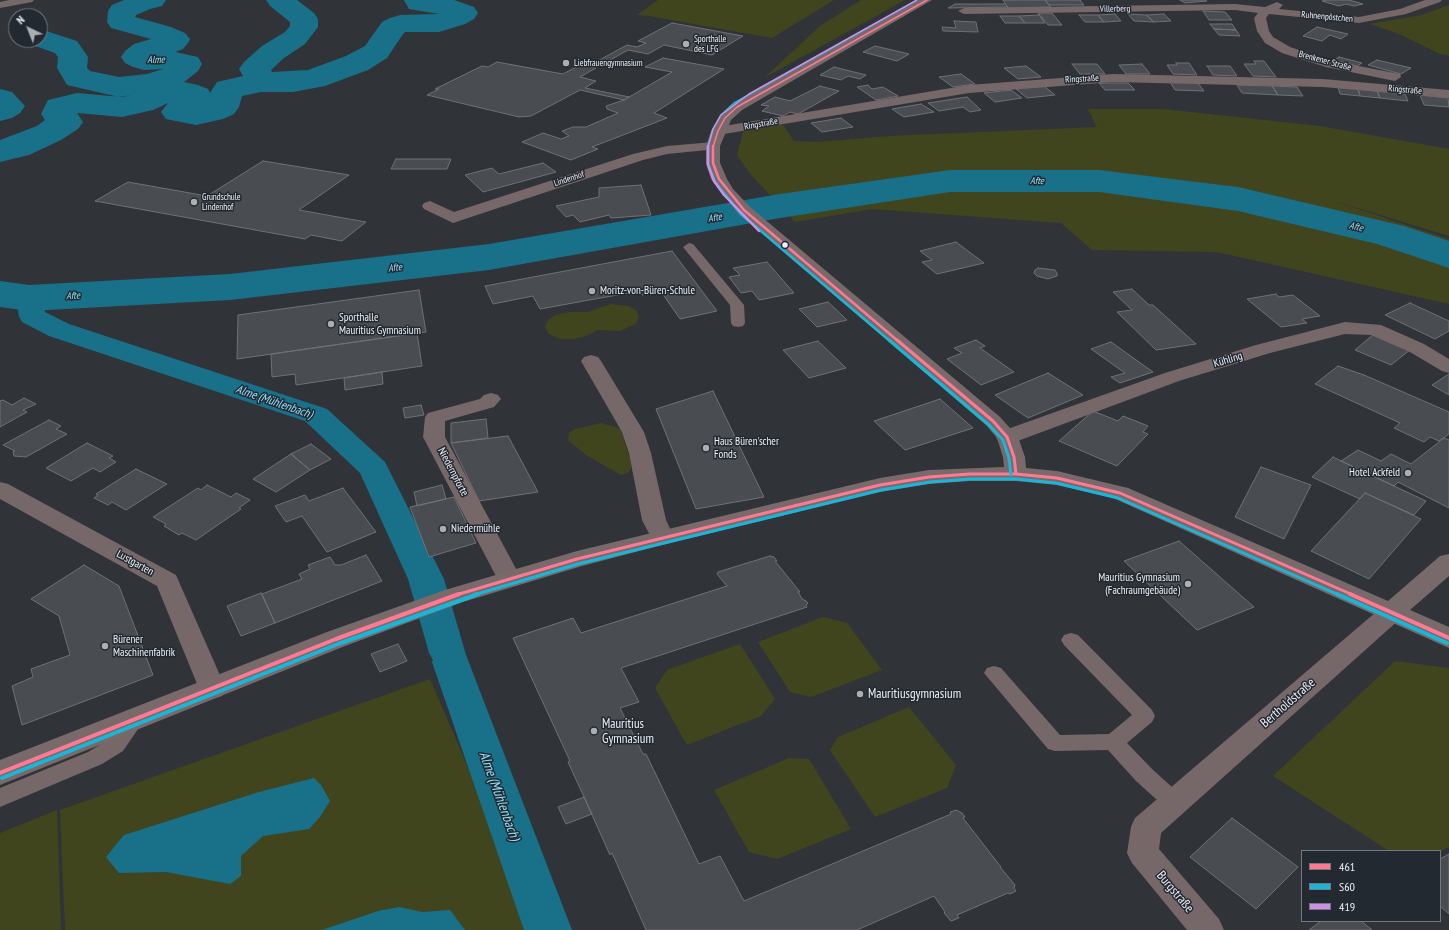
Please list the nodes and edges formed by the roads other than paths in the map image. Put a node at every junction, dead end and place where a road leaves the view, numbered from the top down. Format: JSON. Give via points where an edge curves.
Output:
{"nodes":[{"id":1,"x":28,"y":0,"type":"edge"},
{"id":2,"x":927,"y":0,"type":"edge"},
{"id":3,"x":1235,"y":0,"type":"edge"},
{"id":4,"x":1288,"y":0,"type":"edge"},
{"id":5,"x":1436,"y":0,"type":"edge"},
{"id":6,"x":0,"y":5,"type":"edge"},
{"id":7,"x":964,"y":11,"type":"dead end"},
{"id":8,"x":1266,"y":11,"type":"junction"},
{"id":9,"x":1449,"y":88,"type":"edge"},
{"id":10,"x":1449,"y":94,"type":"edge"},
{"id":11,"x":718,"y":131,"type":"junction"},
{"id":12,"x":713,"y":146,"type":"junction"},
{"id":13,"x":430,"y":206,"type":"dead end"},
{"id":14,"x":689,"y":248,"type":"dead end"},
{"id":15,"x":738,"y":323,"type":"dead end"},
{"id":16,"x":591,"y":361,"type":"dead end"},
{"id":17,"x":1449,"y":367,"type":"edge"},
{"id":18,"x":491,"y":399,"type":"dead end"},
{"id":19,"x":1007,"y":437,"type":"junction"},
{"id":20,"x":1016,"y":474,"type":"junction"},
{"id":21,"x":0,"y":489,"type":"edge"},
{"id":22,"x":662,"y":537,"type":"junction"},
{"id":23,"x":1449,"y":562,"type":"edge"},
{"id":24,"x":509,"y":578,"type":"junction"},
{"id":25,"x":1392,"y":612,"type":"junction"},
{"id":26,"x":1449,"y":638,"type":"edge"},
{"id":27,"x":1071,"y":640,"type":"dead end"},
{"id":28,"x":994,"y":673,"type":"dead end"},
{"id":29,"x":212,"y":689,"type":"junction"},
{"id":30,"x":135,"y":719,"type":"junction"},
{"id":31,"x":1113,"y":742,"type":"junction"},
{"id":32,"x":0,"y":773,"type":"edge"},
{"id":33,"x":0,"y":798,"type":"edge"},
{"id":34,"x":1174,"y":802,"type":"junction"},
{"id":35,"x":1143,"y":853,"type":"joint"},
{"id":36,"x":1207,"y":930,"type":"edge"}],
"edges":[{"from":1,"to":6,"type":"street"},
{"from":2,"to":11,"type":"main road","via":[[751,98],[725,118]]},
{"from":3,"to":8,"type":"street"},
{"from":4,"to":8,"type":"street","name":"Ruhnenpöstchen"},
{"from":5,"to":8,"type":"street","name":"Ruhnenpöstchen","via":[[1402,12],[1359,20]]},
{"from":7,"to":8,"type":"street","name":"Villerberg","via":[[1235,7]]},
{"from":8,"to":9,"type":"street","name":"Brenkener Straße","via":[[1260,18],[1263,31],[1269,40],[1286,50],[1330,64]]},
{"from":10,"to":11,"type":"street","name":"Ringstraße","via":[[1323,83],[1098,78],[969,89]]},
{"from":11,"to":12,"type":"main road"},
{"from":12,"to":13,"type":"street","name":"Lindenhof","via":[[667,150],[638,157],[453,218]]},
{"from":12,"to":19,"type":"main road","via":[[713,163],[719,179],[728,192],[763,227],[975,404]]},
{"from":14,"to":15,"type":"lane","via":[[737,305]]},
{"from":16,"to":22,"type":"street","via":[[633,432],[654,520]]},
{"from":17,"to":19,"type":"street","name":"Kühling","via":[[1417,348],[1374,330],[1345,328],[1263,349],[1172,377]]},
{"from":18,"to":24,"type":"street","name":"Niedernpforte","via":[[487,403],[435,417],[434,437]]},
{"from":19,"to":20,"type":"main road","via":[[1014,457]]},
{"from":20,"to":22,"type":"main road","via":[[929,477],[880,485]]},
{"from":20,"to":25,"type":"main road","via":[[1057,478],[1120,493]]},
{"from":21,"to":29,"type":"street","name":"Lustgarten","via":[[167,581]]},
{"from":22,"to":24,"type":"main road"},
{"from":23,"to":25,"type":"main road","name":"Bertholdstraße"},
{"from":24,"to":29,"type":"main road","via":[[405,612]]},
{"from":25,"to":26,"type":"main road"},
{"from":25,"to":34,"type":"street","name":"Bertholdstraße"},
{"from":27,"to":31,"type":"lane","via":[[1145,716]]},
{"from":28,"to":31,"type":"lane","via":[[1055,743]]},
{"from":29,"to":30,"type":"main road"},
{"from":30,"to":32,"type":"main road"},
{"from":30,"to":33,"type":"lane","via":[[116,745],[95,758]]},
{"from":31,"to":34,"type":"lane"},
{"from":34,"to":35,"type":"street","name":"Bertholdstraße","via":[[1146,827]]},
{"from":35,"to":36,"type":"street","name":"Burgstraße"}]}
